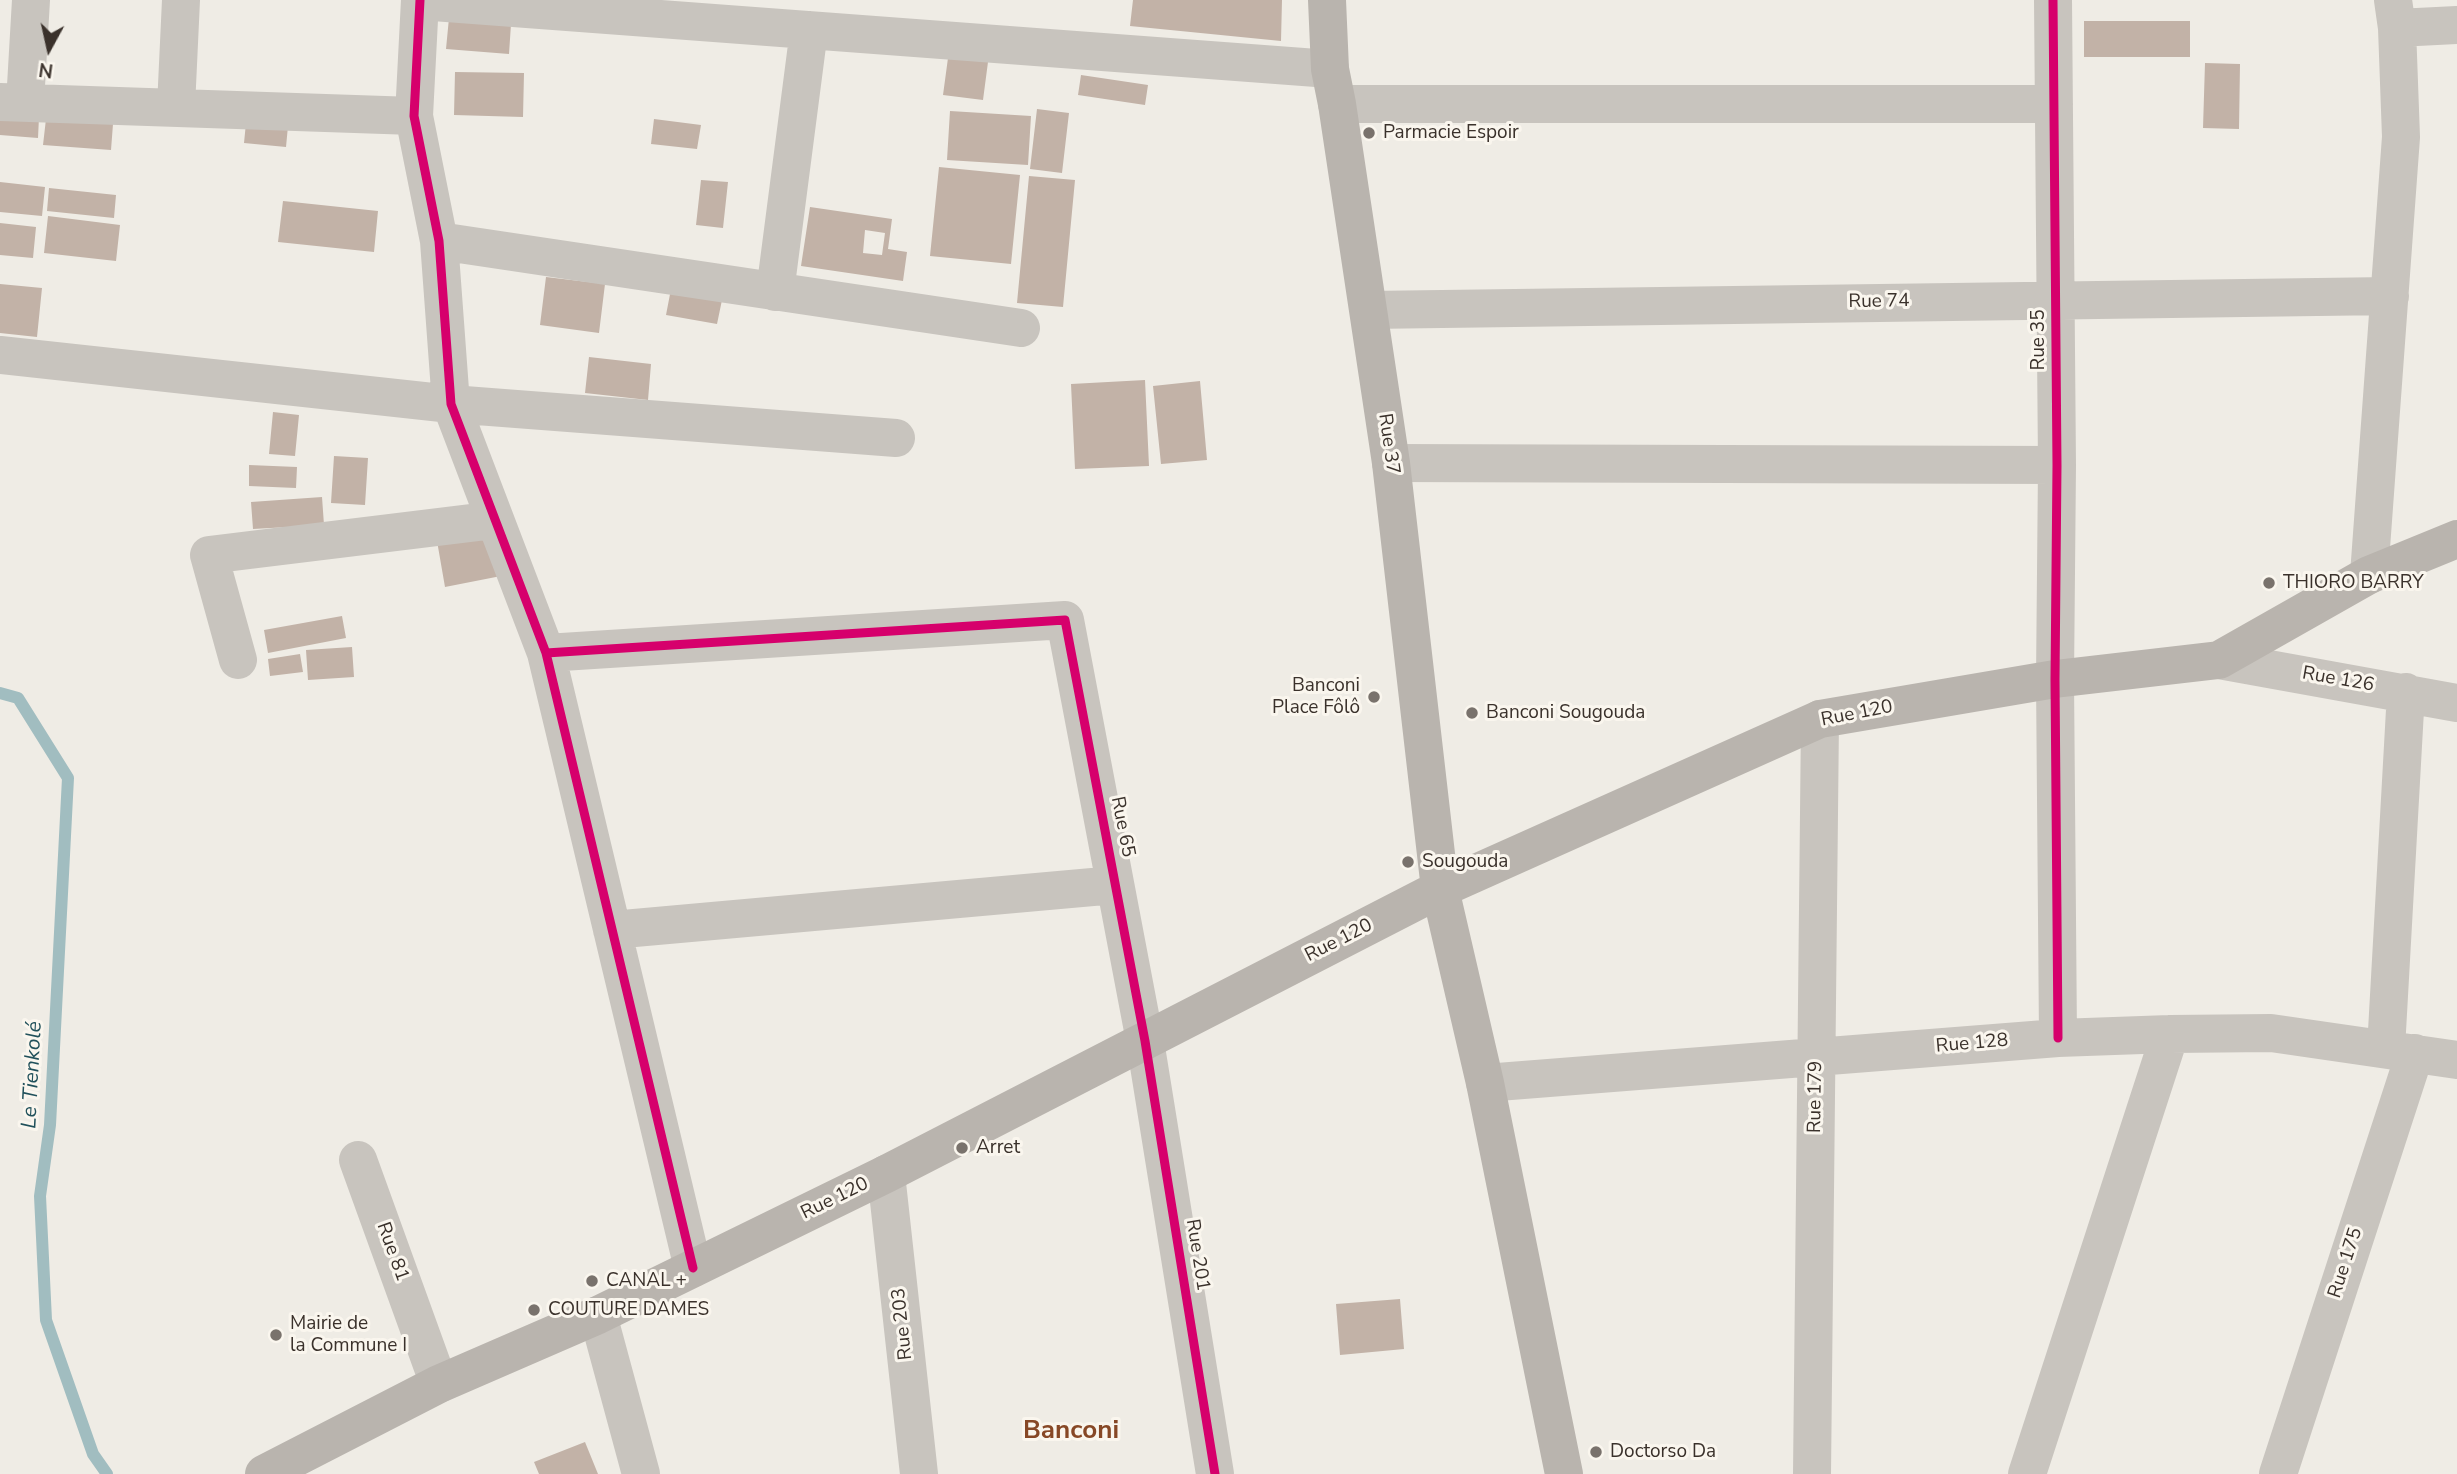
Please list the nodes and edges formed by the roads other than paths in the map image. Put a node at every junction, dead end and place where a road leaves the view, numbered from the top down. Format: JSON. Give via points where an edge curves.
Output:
{"nodes":[{"id":1,"x":32,"y":0,"type":"edge"},
{"id":2,"x":181,"y":0,"type":"edge"},
{"id":3,"x":1327,"y":0,"type":"edge"},
{"id":4,"x":2053,"y":0,"type":"edge"},
{"id":5,"x":420,"y":1,"type":"edge"},
{"id":6,"x":2395,"y":14,"type":"edge"},
{"id":7,"x":2457,"y":25,"type":"edge"},
{"id":8,"x":809,"y":30,"type":"junction"},
{"id":9,"x":1334,"y":86,"type":"junction"},
{"id":10,"x":12,"y":102,"type":"edge"},
{"id":11,"x":2054,"y":104,"type":"junction"},
{"id":12,"x":176,"y":107,"type":"junction"},
{"id":13,"x":414,"y":116,"type":"junction"},
{"id":14,"x":439,"y":241,"type":"junction"},
{"id":15,"x":775,"y":292,"type":"junction"},
{"id":16,"x":2389,"y":296,"type":"junction"},
{"id":17,"x":2056,"y":300,"type":"junction"},
{"id":18,"x":1369,"y":310,"type":"junction"},
{"id":19,"x":1021,"y":328,"type":"dead end"},
{"id":20,"x":0,"y":355,"type":"edge"},
{"id":21,"x":451,"y":404,"type":"junction"},
{"id":22,"x":896,"y":438,"type":"dead end"},
{"id":23,"x":1391,"y":463,"type":"junction"},
{"id":24,"x":2057,"y":465,"type":"junction"},
{"id":25,"x":495,"y":520,"type":"junction"},
{"id":26,"x":2457,"y":538,"type":"edge"},
{"id":27,"x":2369,"y":575,"type":"junction"},
{"id":28,"x":546,"y":653,"type":"junction"},
{"id":29,"x":238,"y":660,"type":"dead end"},
{"id":30,"x":2219,"y":660,"type":"junction"},
{"id":31,"x":2055,"y":679,"type":"junction"},
{"id":32,"x":2406,"y":692,"type":"junction"},
{"id":33,"x":2457,"y":703,"type":"edge"},
{"id":34,"x":1820,"y":719,"type":"junction"},
{"id":35,"x":1115,"y":886,"type":"junction"},
{"id":36,"x":1440,"y":889,"type":"junction"},
{"id":37,"x":612,"y":930,"type":"junction"},
{"id":38,"x":2170,"y":1034,"type":"junction"},
{"id":39,"x":2058,"y":1038,"type":"junction"},
{"id":40,"x":1145,"y":1041,"type":"junction"},
{"id":41,"x":2400,"y":1051,"type":"junction"},
{"id":42,"x":1816,"y":1057,"type":"junction"},
{"id":43,"x":2457,"y":1060,"type":"edge"},
{"id":44,"x":1485,"y":1083,"type":"junction"},
{"id":45,"x":358,"y":1160,"type":"dead end"},
{"id":46,"x":886,"y":1174,"type":"junction"},
{"id":47,"x":693,"y":1268,"type":"junction"},
{"id":48,"x":598,"y":1315,"type":"junction"},
{"id":49,"x":439,"y":1384,"type":"junction"},
{"id":50,"x":264,"y":1474,"type":"edge"},
{"id":51,"x":640,"y":1474,"type":"edge"},
{"id":52,"x":919,"y":1474,"type":"edge"},
{"id":53,"x":1215,"y":1474,"type":"edge"},
{"id":54,"x":1564,"y":1474,"type":"edge"},
{"id":55,"x":1812,"y":1474,"type":"edge"},
{"id":56,"x":2027,"y":1474,"type":"edge"},
{"id":57,"x":2278,"y":1474,"type":"edge"}],
"edges":[{"from":1,"to":10,"type":"street"},
{"from":2,"to":12,"type":"street"},
{"from":3,"to":9,"type":"main road","name":"Rue 37"},
{"from":4,"to":11,"type":"street","name":"Rue 35"},
{"from":5,"to":8,"type":"street"},
{"from":5,"to":13,"type":"street"},
{"from":6,"to":7,"type":"street"},
{"from":6,"to":16,"type":"street","via":[[2401,136]]},
{"from":8,"to":9,"type":"street"},
{"from":8,"to":15,"type":"street"},
{"from":9,"to":11,"type":"street"},
{"from":9,"to":18,"type":"main road","name":"Rue 37"},
{"from":10,"to":12,"type":"street"},
{"from":11,"to":17,"type":"street","name":"Rue 35"},
{"from":12,"to":13,"type":"street"},
{"from":13,"to":14,"type":"street"},
{"from":14,"to":15,"type":"street"},
{"from":14,"to":21,"type":"street"},
{"from":15,"to":19,"type":"street"},
{"from":16,"to":17,"type":"street","name":"Rue 74"},
{"from":16,"to":27,"type":"street"},
{"from":17,"to":18,"type":"street","name":"Rue 74"},
{"from":17,"to":24,"type":"street","name":"Rue 35"},
{"from":18,"to":23,"type":"main road","name":"Rue 37"},
{"from":20,"to":21,"type":"street"},
{"from":21,"to":22,"type":"street"},
{"from":21,"to":25,"type":"street"},
{"from":23,"to":24,"type":"street"},
{"from":23,"to":36,"type":"main road","name":"Rue 37"},
{"from":24,"to":31,"type":"street","name":"Rue 35"},
{"from":25,"to":28,"type":"street"},
{"from":25,"to":29,"type":"street","via":[[209,555]]},
{"from":26,"to":27,"type":"main road","name":"Rue 120"},
{"from":27,"to":30,"type":"main road","name":"Rue 120"},
{"from":28,"to":35,"type":"street","name":"Rue 65","via":[[1065,620]]},
{"from":28,"to":37,"type":"street"},
{"from":30,"to":31,"type":"main road","name":"Rue 120"},
{"from":30,"to":32,"type":"street","name":"Rue 126"},
{"from":31,"to":34,"type":"main road","name":"Rue 120"},
{"from":31,"to":39,"type":"street","name":"Rue 35"},
{"from":32,"to":33,"type":"street","name":"Rue 126"},
{"from":32,"to":41,"type":"street","name":"Rue 175"},
{"from":34,"to":36,"type":"main road","name":"Rue 120"},
{"from":34,"to":42,"type":"street","name":"Rue 179"},
{"from":35,"to":37,"type":"street"},
{"from":35,"to":40,"type":"street","name":"Rue 65"},
{"from":36,"to":40,"type":"main road","name":"Rue 120"},
{"from":36,"to":44,"type":"main road","name":"Rue 37"},
{"from":37,"to":47,"type":"street"},
{"from":38,"to":39,"type":"street","name":"Rue 128"},
{"from":38,"to":41,"type":"street","name":"Rue 128","via":[[2271,1033]]},
{"from":38,"to":56,"type":"street"},
{"from":39,"to":42,"type":"street","name":"Rue 128"},
{"from":40,"to":46,"type":"main road","name":"Rue 120"},
{"from":40,"to":53,"type":"street","name":"Rue 201"},
{"from":41,"to":43,"type":"street","name":"Rue 128"},
{"from":41,"to":57,"type":"street","name":"Rue 175"},
{"from":42,"to":44,"type":"street","name":"Rue 128"},
{"from":42,"to":55,"type":"street","name":"Rue 179"},
{"from":44,"to":54,"type":"main road","name":"Rue 37"},
{"from":45,"to":49,"type":"street","name":"Rue 81"},
{"from":46,"to":47,"type":"main road","name":"Rue 120"},
{"from":46,"to":52,"type":"street","name":"Rue 203"},
{"from":47,"to":48,"type":"main road","name":"Rue 120"},
{"from":48,"to":49,"type":"main road","name":"Rue 120"},
{"from":48,"to":51,"type":"street"},
{"from":49,"to":50,"type":"main road","name":"Rue 120"}]}
